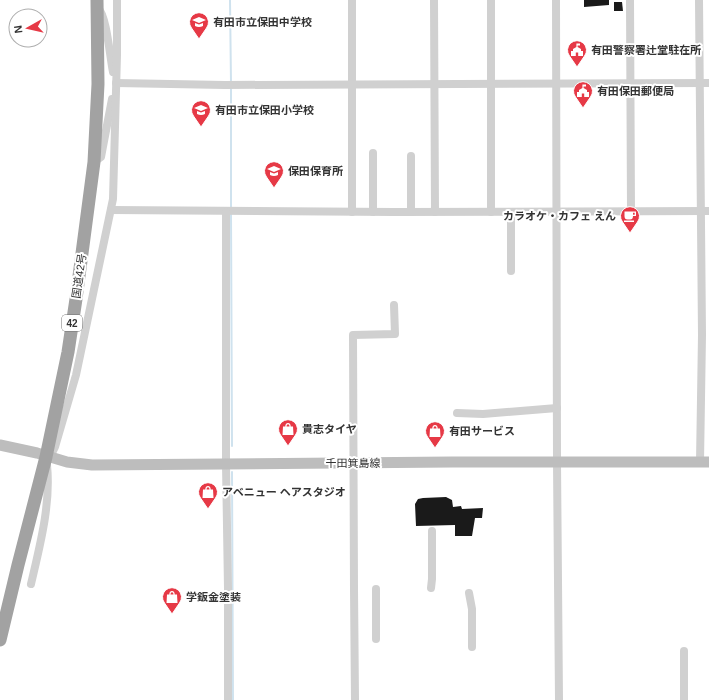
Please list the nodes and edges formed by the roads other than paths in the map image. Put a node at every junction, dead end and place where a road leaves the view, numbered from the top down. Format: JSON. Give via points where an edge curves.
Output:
{"nodes":[{"id":1,"x":117,"y":0,"type":"edge"},
{"id":2,"x":352,"y":0,"type":"edge"},
{"id":3,"x":434,"y":0,"type":"edge"},
{"id":4,"x":491,"y":0,"type":"edge"},
{"id":5,"x":556,"y":0,"type":"edge"},
{"id":6,"x":630,"y":0,"type":"edge"},
{"id":7,"x":699,"y":0,"type":"edge"},
{"id":8,"x":97,"y":4,"type":"edge"},
{"id":9,"x":116,"y":83,"type":"junction"},
{"id":10,"x":556,"y":83,"type":"junction"},
{"id":11,"x":630,"y":83,"type":"junction"},
{"id":12,"x":700,"y":83,"type":"junction"},
{"id":13,"x":709,"y":83,"type":"edge"},
{"id":14,"x":353,"y":84,"type":"junction"},
{"id":15,"x":434,"y":84,"type":"junction"},
{"id":16,"x":491,"y":84,"type":"junction"},
{"id":17,"x":372,"y":153,"type":"dead end"},
{"id":18,"x":411,"y":156,"type":"dead end"},
{"id":19,"x":94,"y":162,"type":"junction"},
{"id":20,"x":111,"y":210,"type":"junction"},
{"id":21,"x":557,"y":211,"type":"junction"},
{"id":22,"x":631,"y":211,"type":"junction"},
{"id":23,"x":705,"y":211,"type":"edge"},
{"id":24,"x":226,"y":212,"type":"junction"},
{"id":25,"x":352,"y":212,"type":"junction"},
{"id":26,"x":373,"y":212,"type":"junction"},
{"id":27,"x":411,"y":212,"type":"junction"},
{"id":28,"x":435,"y":212,"type":"junction"},
{"id":29,"x":491,"y":212,"type":"junction"},
{"id":30,"x":511,"y":212,"type":"junction"},
{"id":31,"x":511,"y":271,"type":"dead end"},
{"id":32,"x":394,"y":305,"type":"dead end"},
{"id":33,"x":557,"y":408,"type":"junction"},
{"id":34,"x":457,"y":413,"type":"dead end"},
{"id":35,"x":0,"y":445,"type":"edge"},
{"id":36,"x":44,"y":456,"type":"junction"},
{"id":37,"x":557,"y":462,"type":"junction"},
{"id":38,"x":705,"y":462,"type":"edge"},
{"id":39,"x":354,"y":463,"type":"junction"},
{"id":40,"x":226,"y":464,"type":"junction"},
{"id":41,"x":432,"y":530,"type":"dead end"},
{"id":42,"x":31,"y":584,"type":"dead end"},
{"id":43,"x":431,"y":588,"type":"dead end"},
{"id":44,"x":376,"y":589,"type":"dead end"},
{"id":45,"x":470,"y":593,"type":"dead end"},
{"id":46,"x":376,"y":639,"type":"dead end"},
{"id":47,"x":0,"y":640,"type":"edge"},
{"id":48,"x":472,"y":648,"type":"dead end"},
{"id":49,"x":684,"y":651,"type":"dead end"},
{"id":50,"x":228,"y":700,"type":"edge"},
{"id":51,"x":355,"y":700,"type":"edge"},
{"id":52,"x":559,"y":700,"type":"edge"},
{"id":53,"x":684,"y":700,"type":"edge"}],
"edges":[{"from":1,"to":9,"type":"street"},
{"from":2,"to":14,"type":"street"},
{"from":3,"to":15,"type":"street"},
{"from":4,"to":16,"type":"street"},
{"from":5,"to":10,"type":"street"},
{"from":6,"to":11,"type":"street"},
{"from":7,"to":12,"type":"street"},
{"from":8,"to":9,"type":"street","via":[[104,19]]},
{"from":8,"to":19,"type":"highway","name":"国道42号","number":"42","via":[[98,92]]},
{"from":9,"to":14,"type":"street"},
{"from":9,"to":19,"type":"street","via":[[101,157]]},
{"from":9,"to":20,"type":"street","via":[[114,192]]},
{"from":10,"to":11,"type":"street"},
{"from":10,"to":16,"type":"street"},
{"from":10,"to":21,"type":"street"},
{"from":11,"to":12,"type":"street"},
{"from":11,"to":22,"type":"street"},
{"from":12,"to":13,"type":"street"},
{"from":12,"to":23,"type":"street"},
{"from":14,"to":15,"type":"street"},
{"from":14,"to":25,"type":"street"},
{"from":15,"to":16,"type":"street"},
{"from":15,"to":28,"type":"street"},
{"from":16,"to":29,"type":"street"},
{"from":17,"to":26,"type":"street"},
{"from":18,"to":27,"type":"street"},
{"from":19,"to":36,"type":"highway","name":"国道42号","number":"42","via":[[68,352]]},
{"from":20,"to":24,"type":"street"},
{"from":20,"to":36,"type":"street","via":[[76,375],[55,447]]},
{"from":21,"to":22,"type":"street"},
{"from":21,"to":30,"type":"street"},
{"from":21,"to":33,"type":"street"},
{"from":22,"to":23,"type":"street"},
{"from":23,"to":38,"type":"street","via":[[702,335]]},
{"from":24,"to":25,"type":"street"},
{"from":24,"to":40,"type":"street"},
{"from":25,"to":26,"type":"street"},
{"from":26,"to":27,"type":"street"},
{"from":27,"to":28,"type":"street"},
{"from":28,"to":29,"type":"street"},
{"from":29,"to":30,"type":"street"},
{"from":30,"to":31,"type":"street"},
{"from":32,"to":39,"type":"street","via":[[395,334],[353,334]]},
{"from":33,"to":34,"type":"street","via":[[483,414]]},
{"from":33,"to":37,"type":"street"},
{"from":35,"to":36,"type":"main road","name":"千田箕島線"},
{"from":36,"to":40,"type":"main road","name":"千田箕島線","via":[[92,466]]},
{"from":36,"to":42,"type":"street","via":[[48,479],[43,531]]},
{"from":36,"to":47,"type":"highway","name":"国道42号","number":"42"},
{"from":37,"to":38,"type":"main road","name":"千田箕島線"},
{"from":37,"to":39,"type":"main road","name":"千田箕島線"},
{"from":37,"to":52,"type":"street"},
{"from":39,"to":40,"type":"main road","name":"千田箕島線"},
{"from":39,"to":51,"type":"street"},
{"from":40,"to":50,"type":"street"},
{"from":41,"to":43,"type":"street"},
{"from":44,"to":46,"type":"street"},
{"from":45,"to":48,"type":"street"},
{"from":49,"to":53,"type":"street"}]}
